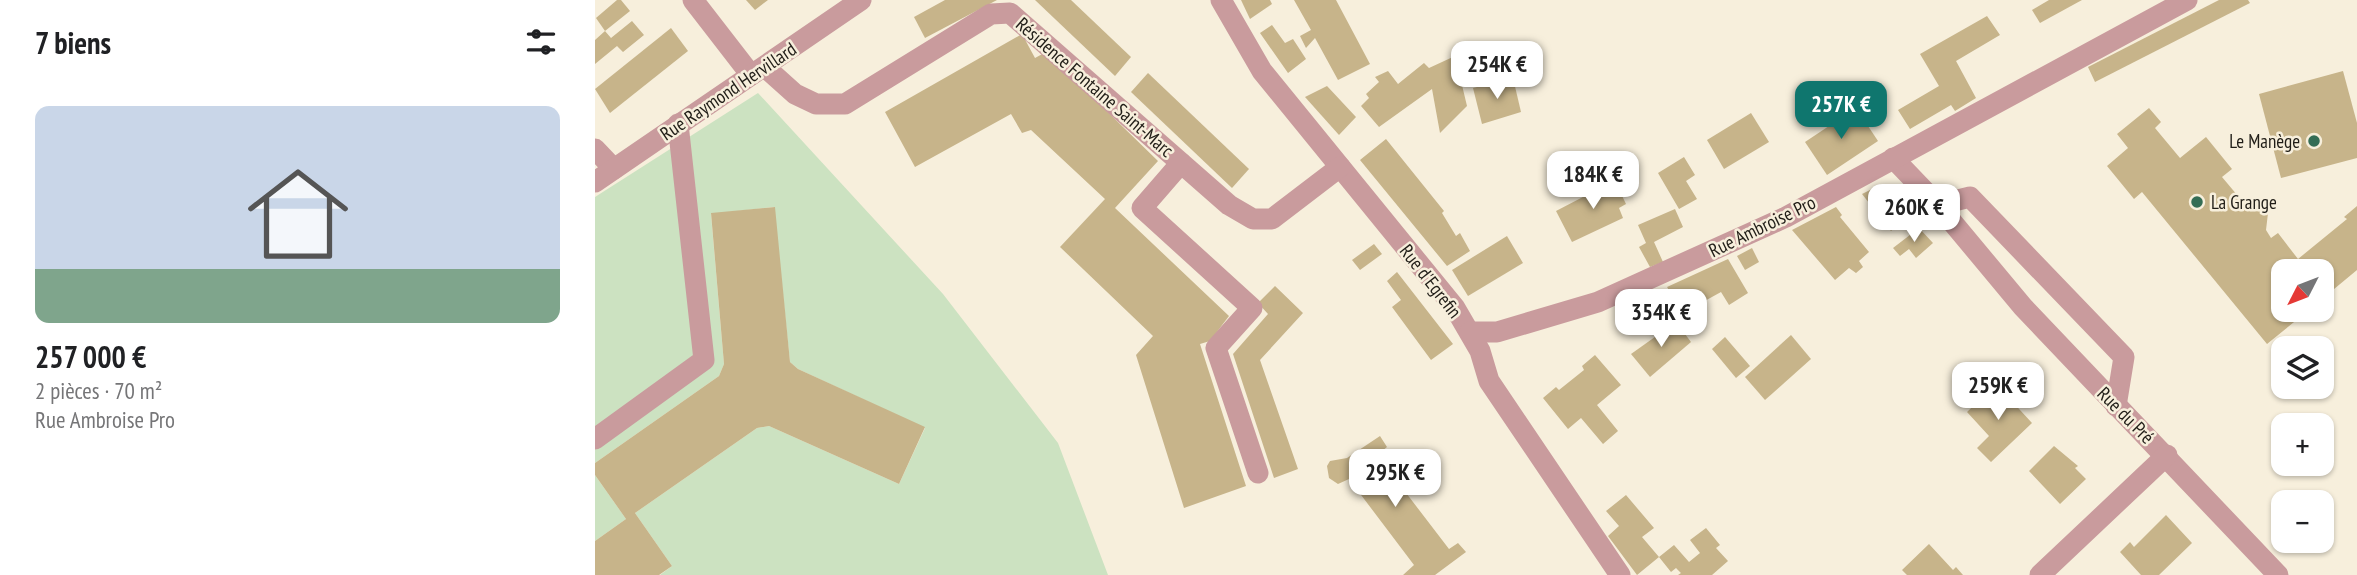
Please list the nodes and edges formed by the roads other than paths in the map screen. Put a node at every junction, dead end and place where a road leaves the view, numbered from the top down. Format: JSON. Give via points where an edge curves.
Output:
{"nodes":[{"id":1,"x":692,"y":0,"type":"edge"},
{"id":2,"x":861,"y":0,"type":"edge"},
{"id":3,"x":1221,"y":0,"type":"edge"},
{"id":4,"x":2187,"y":0,"type":"edge"},
{"id":5,"x":758,"y":71,"type":"junction"},
{"id":6,"x":678,"y":124,"type":"junction"},
{"id":7,"x":595,"y":149,"type":"edge"},
{"id":8,"x":1893,"y":158,"type":"junction"},
{"id":9,"x":1181,"y":163,"type":"junction"},
{"id":10,"x":1340,"y":167,"type":"junction"},
{"id":11,"x":614,"y":169,"type":"junction"},
{"id":12,"x":595,"y":182,"type":"edge"},
{"id":13,"x":1938,"y":205,"type":"junction"},
{"id":14,"x":1470,"y":332,"type":"junction"},
{"id":15,"x":2116,"y":407,"type":"junction"},
{"id":16,"x":595,"y":439,"type":"edge"},
{"id":17,"x":2167,"y":455,"type":"junction"},
{"id":18,"x":1258,"y":473,"type":"dead end"},
{"id":19,"x":1621,"y":575,"type":"edge"},
{"id":20,"x":2040,"y":575,"type":"edge"},
{"id":21,"x":2279,"y":575,"type":"edge"}],
"edges":[{"from":1,"to":5,"type":"street","name":"Résidence Fontaine Saint-Marc"},
{"from":2,"to":5,"type":"street","name":"Rue Raymond Hervillard"},
{"from":3,"to":10,"type":"street","name":"Rue d'Egrefin","via":[[1262,71]]},
{"from":4,"to":8,"type":"street","name":"Rue Ambroise Pro"},
{"from":5,"to":6,"type":"street","name":"Rue Raymond Hervillard"},
{"from":5,"to":9,"type":"street","name":"Résidence Fontaine Saint-Marc","via":[[816,104],[845,104],[991,14],[1010,13]]},
{"from":6,"to":11,"type":"street","name":"Rue Raymond Hervillard"},
{"from":6,"to":16,"type":"street","via":[[704,359]]},
{"from":7,"to":11,"type":"street"},
{"from":8,"to":13,"type":"street","name":"Rue du Pré"},
{"from":8,"to":14,"type":"street","name":"Rue Ambroise Pro","via":[[1786,217],[1598,302],[1497,332]]},
{"from":9,"to":10,"type":"street","name":"Résidence Fontaine Saint-Marc","via":[[1229,205],[1253,219],[1272,219]]},
{"from":9,"to":18,"type":"street","via":[[1142,208],[1252,308],[1216,348]]},
{"from":10,"to":14,"type":"street","name":"Rue d'Egrefin"},
{"from":11,"to":12,"type":"street","name":"Rue Raymond Hervillard"},
{"from":13,"to":15,"type":"street","name":"Rue du Pré","via":[[2023,307]]},
{"from":13,"to":15,"type":"street","via":[[1970,197],[2124,357]]},
{"from":14,"to":19,"type":"street","name":"Rue d'Egrefin","via":[[1489,381]]},
{"from":15,"to":17,"type":"street","name":"Rue du Pré"},
{"from":17,"to":20,"type":"street"},
{"from":17,"to":21,"type":"street","name":"Rue du Pré"}]}
